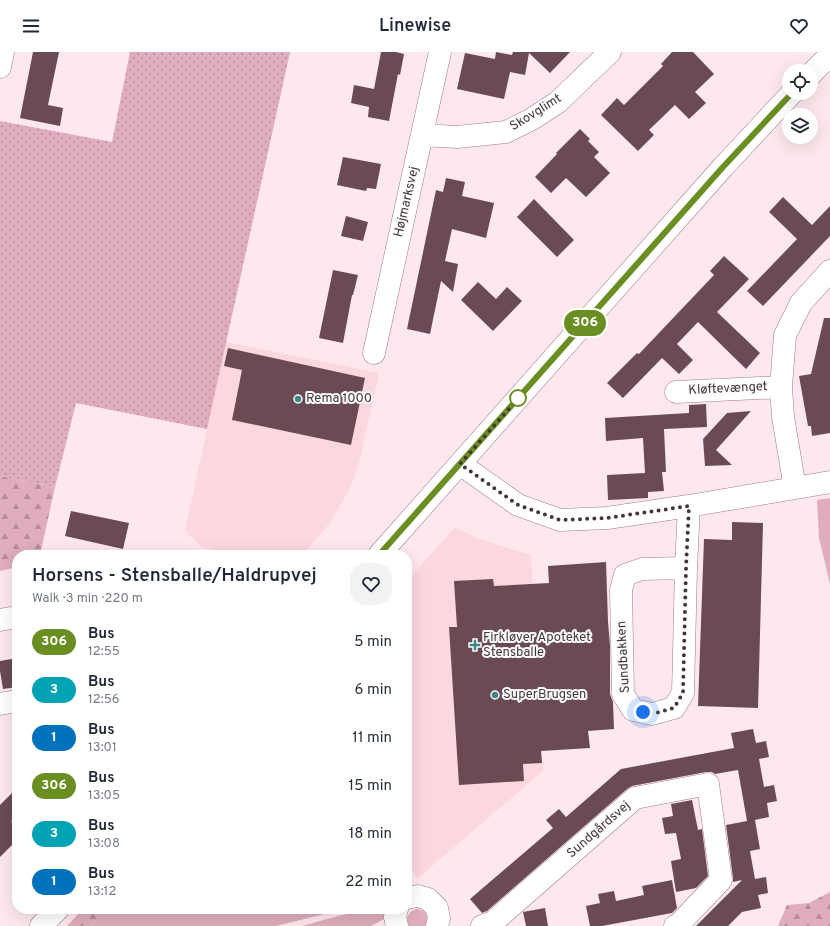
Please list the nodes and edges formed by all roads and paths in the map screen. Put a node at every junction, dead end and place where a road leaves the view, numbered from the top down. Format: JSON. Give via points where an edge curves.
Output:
{"nodes":[{"id":1,"x":3,"y":52,"type":"edge"},
{"id":2,"x":440,"y":52,"type":"edge"},
{"id":3,"x":610,"y":52,"type":"edge"},
{"id":4,"x":830,"y":55,"type":"edge"},
{"id":5,"x":0,"y":67,"type":"edge"},
{"id":6,"x":818,"y":67,"type":"edge"},
{"id":7,"x":785,"y":100,"type":"edge"},
{"id":8,"x":422,"y":135,"type":"junction"},
{"id":9,"x":830,"y":271,"type":"edge"},
{"id":10,"x":374,"y":353,"type":"dead end"},
{"id":11,"x":781,"y":387,"type":"junction"},
{"id":12,"x":676,"y":392,"type":"dead end"},
{"id":13,"x":460,"y":464,"type":"junction"},
{"id":14,"x":830,"y":482,"type":"edge"},
{"id":15,"x":795,"y":488,"type":"junction"},
{"id":16,"x":689,"y":506,"type":"junction"},
{"id":17,"x":384,"y":550,"type":"edge"},
{"id":18,"x":686,"y":568,"type":"junction"},
{"id":19,"x":12,"y":618,"type":"edge"},
{"id":20,"x":0,"y":620,"type":"edge"},
{"id":21,"x":12,"y":702,"type":"edge"},
{"id":22,"x":0,"y":704,"type":"edge"},
{"id":23,"x":412,"y":897,"type":"edge"},
{"id":24,"x":53,"y":914,"type":"edge"},
{"id":25,"x":491,"y":925,"type":"edge"},
{"id":26,"x":41,"y":926,"type":"edge"},
{"id":27,"x":437,"y":926,"type":"edge"},
{"id":28,"x":675,"y":926,"type":"edge"}],
"edges":[{"from":1,"to":5,"type":"street"},
{"from":2,"to":8,"type":"street","name":"Højmarksvej"},
{"from":3,"to":8,"type":"street","name":"Skovglimt","via":[[558,102],[506,132],[457,137]]},
{"from":4,"to":6,"type":"street"},
{"from":7,"to":13,"type":"street","via":[[717,172]]},
{"from":8,"to":10,"type":"street","name":"Højmarksvej"},
{"from":9,"to":11,"type":"street","name":"Kløftevænget","via":[[801,303],[785,335]]},
{"from":11,"to":12,"type":"street","name":"Kløftevænget"},
{"from":11,"to":15,"type":"street","name":"Kløftevænget","via":[[783,417]]},
{"from":13,"to":16,"type":"street","via":[[518,505],[560,520],[607,518]]},
{"from":13,"to":17,"type":"street"},
{"from":14,"to":15,"type":"street"},
{"from":15,"to":16,"type":"street"},
{"from":16,"to":18,"type":"street","name":"Sundbakken"},
{"from":18,"to":18,"type":"street","name":"Sundbakken","via":[[683,693],[674,708],[652,714],[633,710],[623,694],[621,590],[625,575],[642,569]]},
{"from":19,"to":20,"type":"street"},
{"from":21,"to":22,"type":"street"},
{"from":23,"to":27,"type":"street","via":[[428,899],[436,908],[439,918]]},
{"from":24,"to":26,"type":"street"},
{"from":25,"to":28,"type":"street","name":"Sundgårdsvej","via":[[635,798],[708,784],[721,880]]}]}
